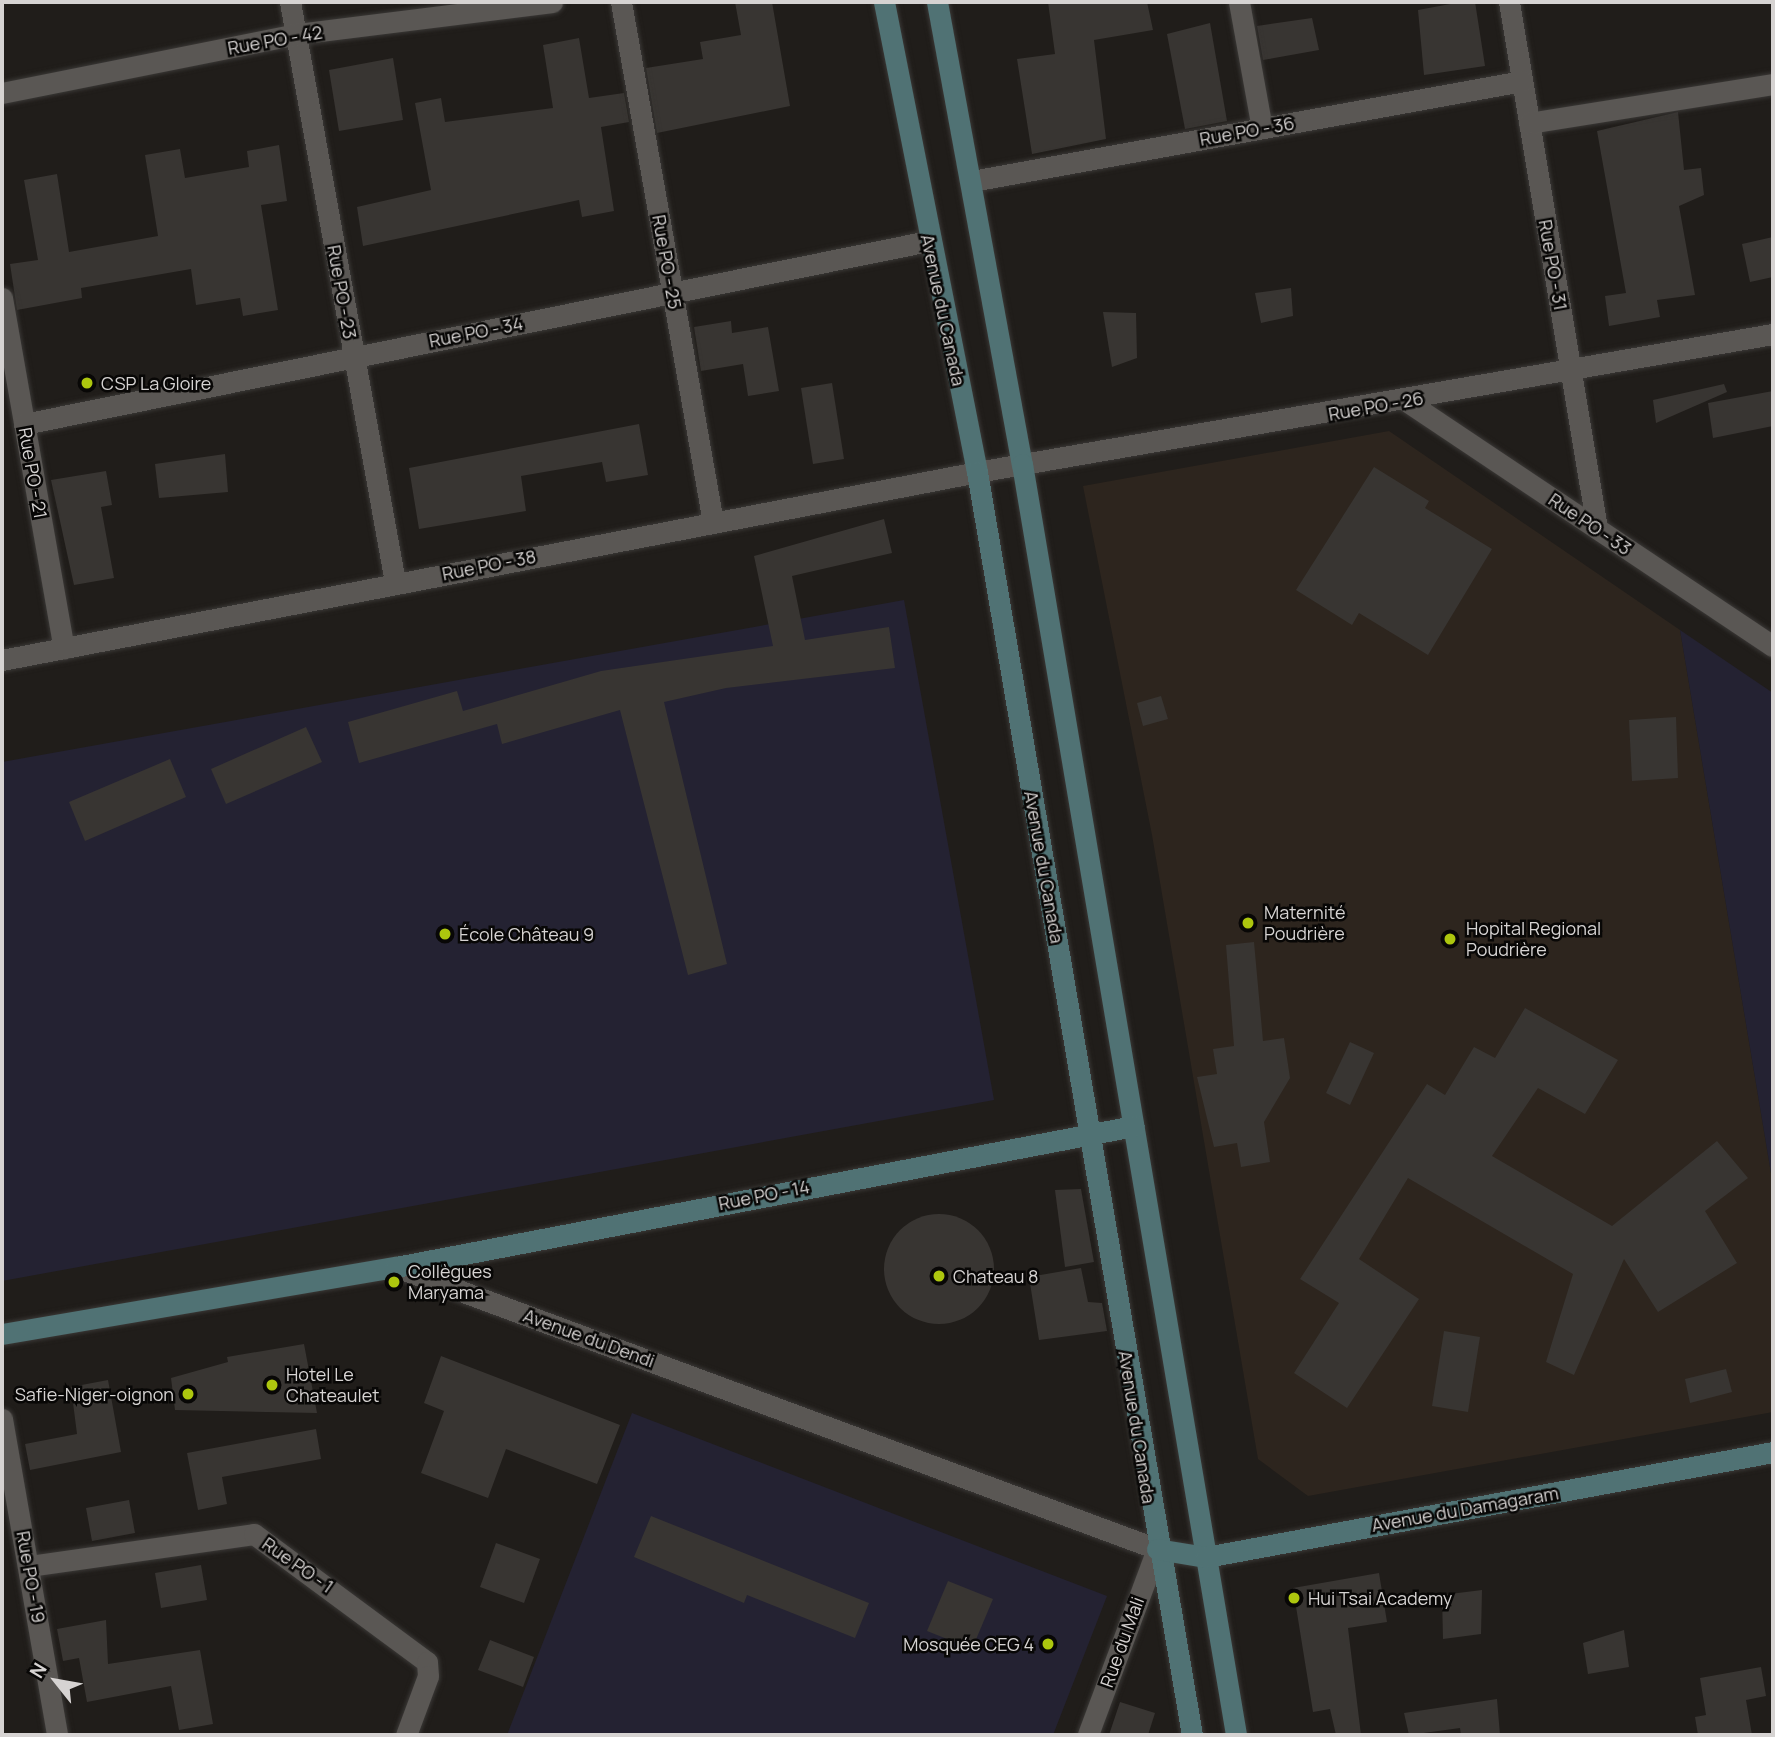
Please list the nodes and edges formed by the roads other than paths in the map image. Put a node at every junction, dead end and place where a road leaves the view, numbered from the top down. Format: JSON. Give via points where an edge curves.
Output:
{"nodes":[{"id":1,"x":290,"y":2,"type":"edge"},
{"id":2,"x":552,"y":2,"type":"edge"},
{"id":3,"x":621,"y":2,"type":"edge"},
{"id":4,"x":884,"y":2,"type":"edge"},
{"id":5,"x":937,"y":2,"type":"edge"},
{"id":6,"x":1239,"y":2,"type":"edge"},
{"id":7,"x":1509,"y":2,"type":"edge"},
{"id":8,"x":296,"y":34,"type":"junction"},
{"id":9,"x":1522,"y":81,"type":"junction"},
{"id":10,"x":1773,"y":84,"type":"edge"},
{"id":11,"x":2,"y":93,"type":"edge"},
{"id":12,"x":1529,"y":123,"type":"junction"},
{"id":13,"x":1262,"y":128,"type":"junction"},
{"id":14,"x":972,"y":181,"type":"junction"},
{"id":15,"x":928,"y":241,"type":"junction"},
{"id":16,"x":673,"y":293,"type":"junction"},
{"id":17,"x":2,"y":298,"type":"edge"},
{"id":18,"x":1773,"y":334,"type":"edge"},
{"id":19,"x":354,"y":357,"type":"junction"},
{"id":20,"x":1570,"y":369,"type":"junction"},
{"id":21,"x":1408,"y":402,"type":"junction"},
{"id":22,"x":24,"y":424,"type":"junction"},
{"id":23,"x":1022,"y":464,"type":"junction"},
{"id":24,"x":977,"y":472,"type":"junction"},
{"id":25,"x":713,"y":522,"type":"junction"},
{"id":26,"x":1597,"y":528,"type":"junction"},
{"id":27,"x":395,"y":582,"type":"junction"},
{"id":28,"x":1773,"y":646,"type":"edge"},
{"id":29,"x":64,"y":649,"type":"junction"},
{"id":30,"x":2,"y":660,"type":"edge"},
{"id":31,"x":1134,"y":1126,"type":"junction"},
{"id":32,"x":1089,"y":1132,"type":"junction"},
{"id":33,"x":396,"y":1267,"type":"junction"},
{"id":34,"x":2,"y":1334,"type":"edge"},
{"id":35,"x":2,"y":1419,"type":"edge"},
{"id":36,"x":1773,"y":1452,"type":"edge"},
{"id":37,"x":1157,"y":1549,"type":"junction"},
{"id":38,"x":1206,"y":1557,"type":"junction"},
{"id":39,"x":30,"y":1566,"type":"junction"},
{"id":40,"x":57,"y":1735,"type":"edge"},
{"id":41,"x":407,"y":1735,"type":"edge"},
{"id":42,"x":1088,"y":1735,"type":"edge"},
{"id":43,"x":1192,"y":1735,"type":"edge"},
{"id":44,"x":1236,"y":1735,"type":"edge"}],
"edges":[{"from":1,"to":8,"type":"street","name":"Rue PO - 23"},
{"from":2,"to":8,"type":"street","name":"Rue PO - 42"},
{"from":3,"to":16,"type":"street","name":"Rue PO - 25"},
{"from":4,"to":15,"type":"street","name":"Avenue du Canada"},
{"from":5,"to":14,"type":"street"},
{"from":6,"to":13,"type":"street"},
{"from":7,"to":9,"type":"street","name":"Rue PO - 31"},
{"from":8,"to":11,"type":"street","name":"Rue PO - 42"},
{"from":8,"to":19,"type":"street","name":"Rue PO - 23"},
{"from":9,"to":12,"type":"street","name":"Rue PO - 31"},
{"from":9,"to":13,"type":"street","name":"Rue PO - 36"},
{"from":10,"to":12,"type":"street"},
{"from":12,"to":20,"type":"street","name":"Rue PO - 31"},
{"from":13,"to":14,"type":"street","name":"Rue PO - 36"},
{"from":14,"to":23,"type":"street"},
{"from":15,"to":16,"type":"street","name":"Rue PO - 34"},
{"from":15,"to":24,"type":"street","name":"Avenue du Canada"},
{"from":16,"to":19,"type":"street","name":"Rue PO - 34"},
{"from":16,"to":25,"type":"street","name":"Rue PO - 25"},
{"from":17,"to":22,"type":"street","name":"Rue PO - 21"},
{"from":18,"to":20,"type":"street","name":"Rue PO - 26"},
{"from":19,"to":22,"type":"street","name":"Rue PO - 34"},
{"from":19,"to":27,"type":"street","name":"Rue PO - 23"},
{"from":20,"to":21,"type":"street","name":"Rue PO - 26"},
{"from":20,"to":26,"type":"street","name":"Rue PO - 31"},
{"from":21,"to":23,"type":"street","name":"Rue PO - 26"},
{"from":21,"to":26,"type":"street","name":"Rue PO - 33"},
{"from":22,"to":29,"type":"street","name":"Rue PO - 21"},
{"from":23,"to":24,"type":"street","name":"Rue PO - 26"},
{"from":23,"to":31,"type":"street"},
{"from":24,"to":25,"type":"street","name":"Rue PO - 38"},
{"from":24,"to":32,"type":"street","name":"Avenue du Canada"},
{"from":25,"to":27,"type":"street","name":"Rue PO - 38"},
{"from":26,"to":28,"type":"street","name":"Rue PO - 33"},
{"from":27,"to":29,"type":"street","name":"Rue PO - 38"},
{"from":29,"to":30,"type":"street","name":"Rue PO - 38"},
{"from":31,"to":32,"type":"street","name":"Rue PO - 14"},
{"from":31,"to":38,"type":"street"},
{"from":32,"to":33,"type":"street","name":"Rue PO - 14"},
{"from":32,"to":37,"type":"street","name":"Avenue du Canada"},
{"from":33,"to":34,"type":"street","name":"Avenue du Dendi"},
{"from":33,"to":37,"type":"street","name":"Avenue du Dendi"},
{"from":35,"to":39,"type":"street","name":"Rue PO - 19"},
{"from":36,"to":38,"type":"street","name":"Avenue du Damagaram"},
{"from":37,"to":38,"type":"street","name":"Avenue du Damagaram"},
{"from":37,"to":42,"type":"street","name":"Rue du Mali"},
{"from":37,"to":43,"type":"street","name":"Avenue du Canada"},
{"from":38,"to":44,"type":"street"},
{"from":39,"to":40,"type":"street","name":"Rue PO - 19"},
{"from":39,"to":41,"type":"street","name":"Rue PO - 1","via":[[254,1534],[427,1662],[428,1676]]}]}
